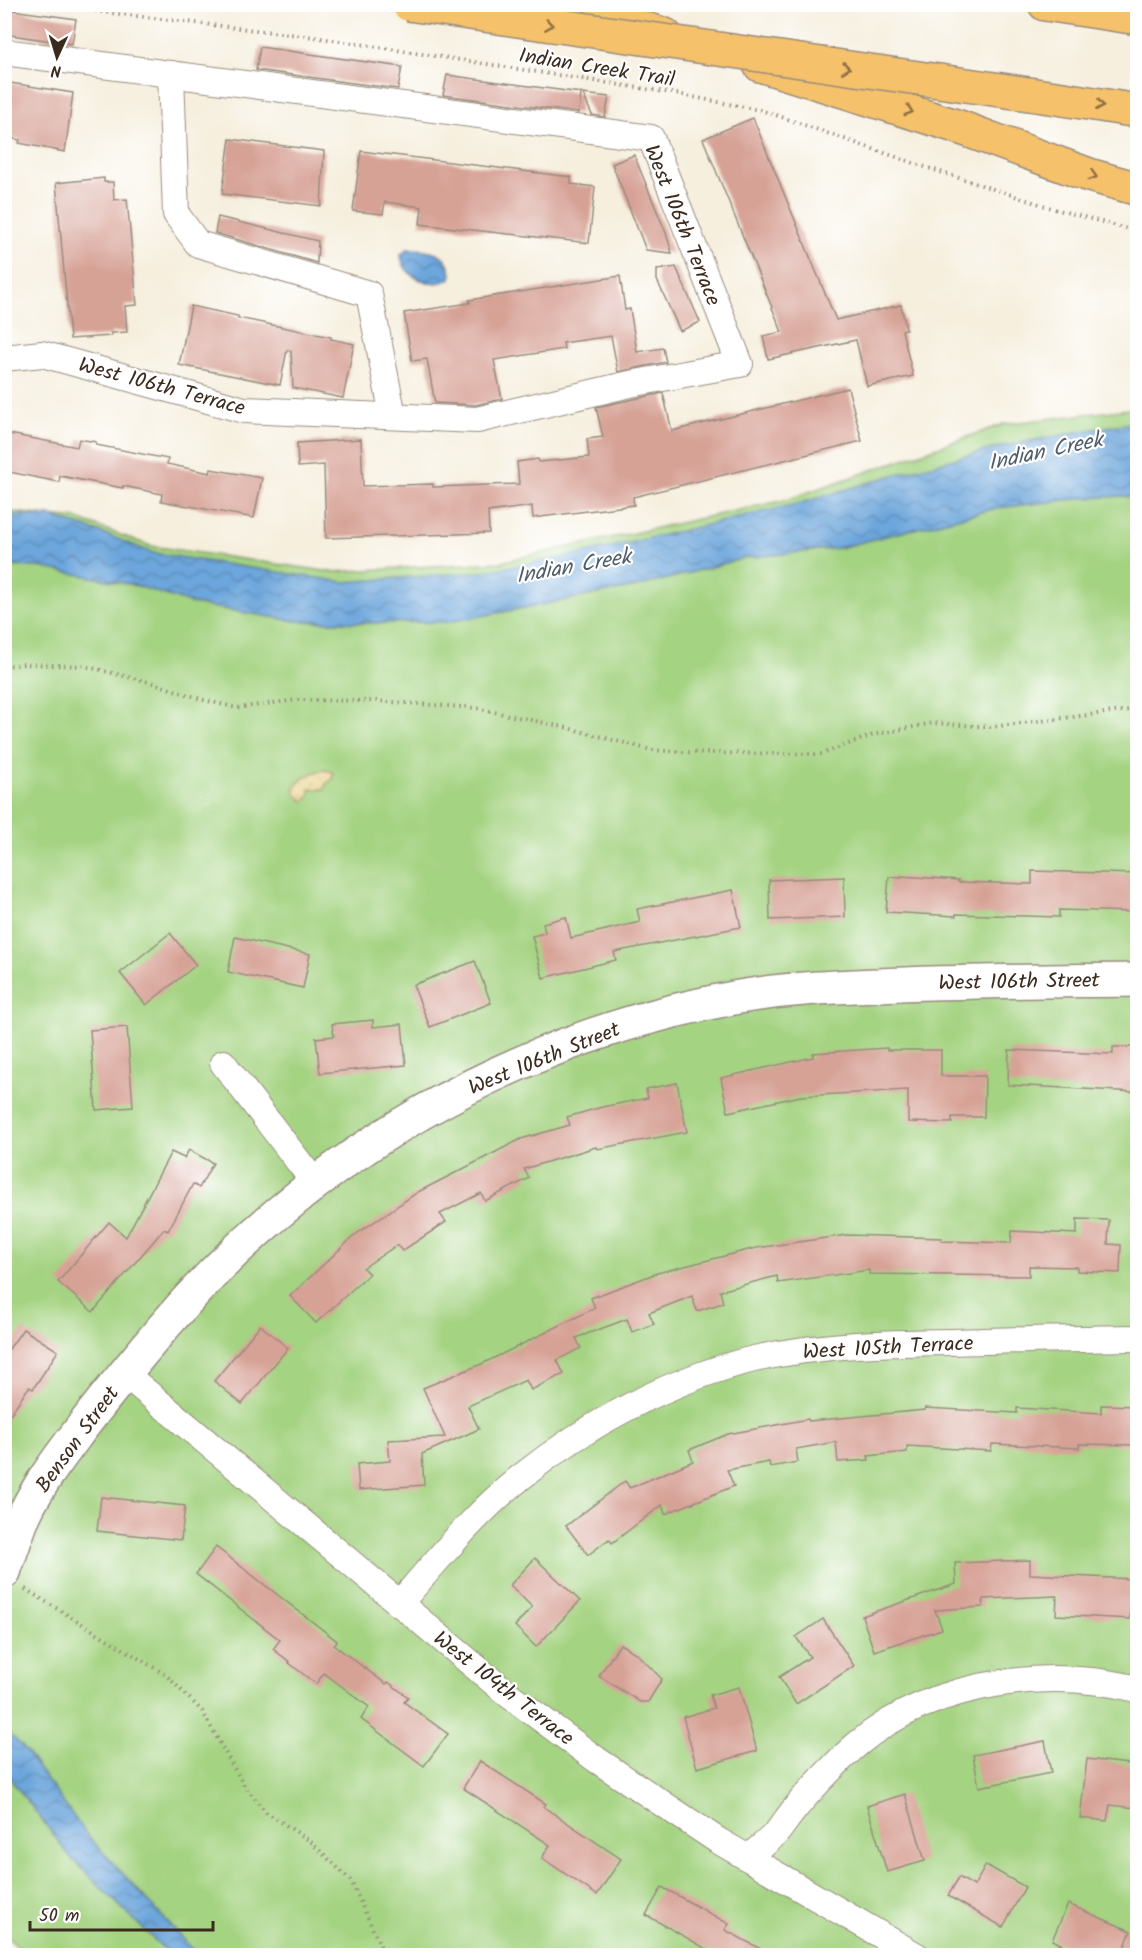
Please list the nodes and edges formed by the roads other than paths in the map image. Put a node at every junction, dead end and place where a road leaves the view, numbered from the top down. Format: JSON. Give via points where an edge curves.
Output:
{"nodes":[{"id":1,"x":408,"y":4,"type":"edge"},
{"id":2,"x":600,"y":4,"type":"edge"},
{"id":3,"x":1045,"y":4,"type":"edge"},
{"id":4,"x":1137,"y":18,"type":"edge"},
{"id":5,"x":4,"y":52,"type":"edge"},
{"id":6,"x":171,"y":74,"type":"junction"},
{"id":7,"x":1137,"y":111,"type":"edge"},
{"id":8,"x":1137,"y":189,"type":"edge"},
{"id":9,"x":4,"y":358,"type":"edge"},
{"id":10,"x":393,"y":416,"type":"junction"},
{"id":11,"x":1137,"y":980,"type":"edge"},
{"id":12,"x":223,"y":1063,"type":"dead end"},
{"id":13,"x":315,"y":1183,"type":"junction"},
{"id":14,"x":1137,"y":1338,"type":"edge"},
{"id":15,"x":125,"y":1374,"type":"junction"},
{"id":16,"x":13,"y":1579,"type":"edge"},
{"id":17,"x":399,"y":1604,"type":"junction"},
{"id":18,"x":1137,"y":1689,"type":"edge"},
{"id":19,"x":748,"y":1858,"type":"junction"},
{"id":20,"x":917,"y":1956,"type":"edge"}],
"edges":[{"from":1,"to":7,"type":"highway","one_way":true,"bridge":true},
{"from":2,"to":8,"type":"highway","one_way":true,"via":[[633,25],[958,127]]},
{"from":3,"to":4,"type":"highway"},
{"from":5,"to":6,"type":"street","name":"West 106th Terrace"},
{"from":6,"to":10,"type":"street","via":[[176,214],[198,244],[369,294]]},
{"from":6,"to":10,"type":"street","name":"West 106th Terrace","via":[[651,138],[740,364],[630,384],[477,420]]},
{"from":9,"to":10,"type":"street","name":"West 106th Terrace","via":[[42,354],[244,410]]},
{"from":11,"to":13,"type":"street","name":"West 106th Street","via":[[807,988],[739,997],[644,1019],[575,1040],[437,1102]]},
{"from":12,"to":13,"type":"street"},
{"from":13,"to":15,"type":"street","name":"West 106th Street","via":[[196,1290]]},
{"from":14,"to":17,"type":"street","name":"West 105th Terrace","via":[[867,1343],[753,1360],[693,1378],[620,1411],[567,1442],[520,1478],[462,1531]]},
{"from":15,"to":16,"type":"street","name":"Benson Street","via":[[47,1473],[25,1514]]},
{"from":15,"to":17,"type":"street","name":"West 104th Terrace"},
{"from":17,"to":19,"type":"street","name":"West 104th Terrace","via":[[588,1754]]},
{"from":18,"to":19,"type":"street","via":[[1052,1678],[1004,1682],[953,1695],[910,1712],[843,1757],[777,1832]]},
{"from":19,"to":20,"type":"street","name":"West 104th Terrace"}]}
